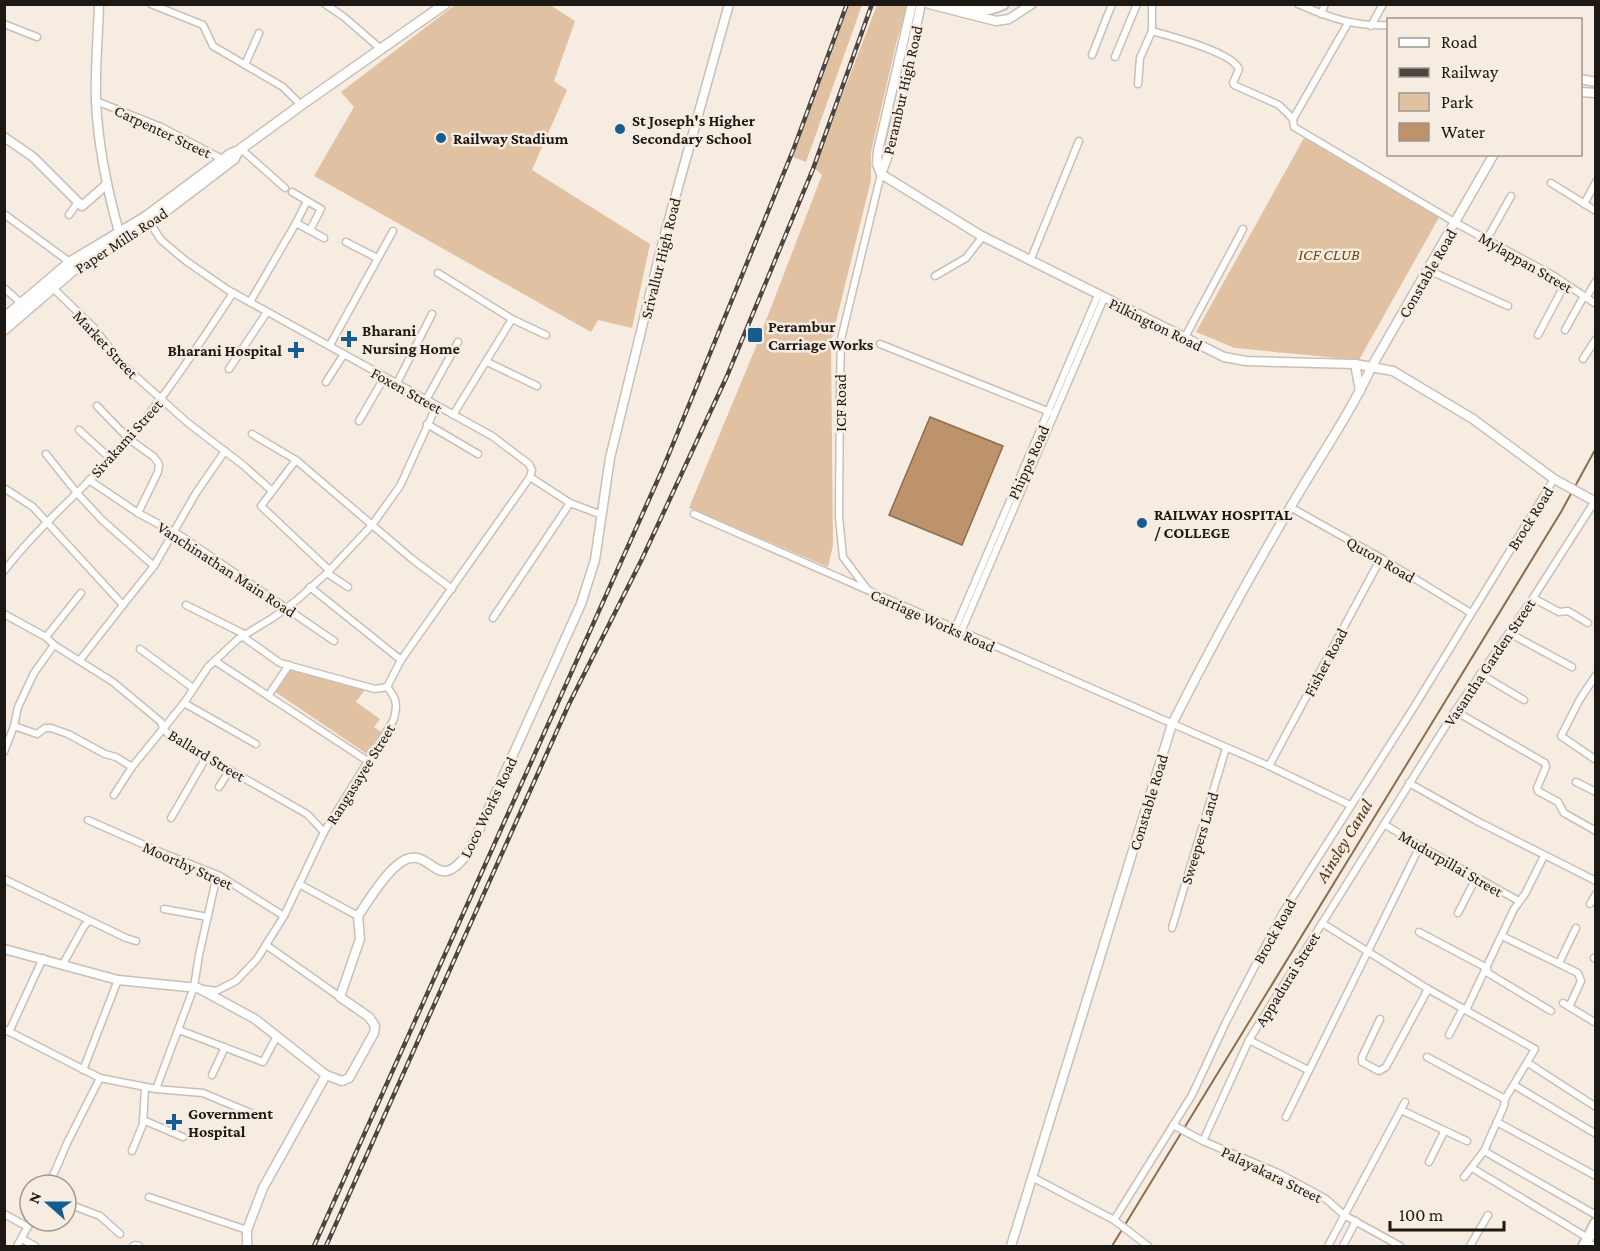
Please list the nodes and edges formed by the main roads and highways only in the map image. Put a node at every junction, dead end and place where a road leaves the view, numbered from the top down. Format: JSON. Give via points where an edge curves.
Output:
{"nodes":[{"id":1,"x":445,"y":4,"type":"edge"},
{"id":2,"x":955,"y":4,"type":"edge"},
{"id":3,"x":1003,"y":4,"type":"edge"},
{"id":4,"x":226,"y":162,"type":"junction"},
{"id":5,"x":121,"y":235,"type":"junction"},
{"id":6,"x":74,"y":263,"type":"junction"},
{"id":7,"x":4,"y":318,"type":"edge"},
{"id":8,"x":4,"y":330,"type":"edge"},
{"id":9,"x":1596,"y":1223,"type":"edge"},
{"id":10,"x":1591,"y":1243,"type":"edge"}],
"edges":[{"from":1,"to":4,"type":"main road","name":"Paper Mills Road"},
{"from":2,"to":3,"type":"main road","via":[[986,10]]},
{"from":4,"to":5,"type":"main road","name":"Paper Mills Road"},
{"from":4,"to":5,"type":"main road","name":"Paper Mills Road","via":[[150,223]]},
{"from":5,"to":6,"type":"main road","name":"Paper Mills Road"},
{"from":6,"to":7,"type":"main road"},
{"from":6,"to":8,"type":"main road","name":"Paper Mills Road"},
{"from":9,"to":10,"type":"main road"}]}
